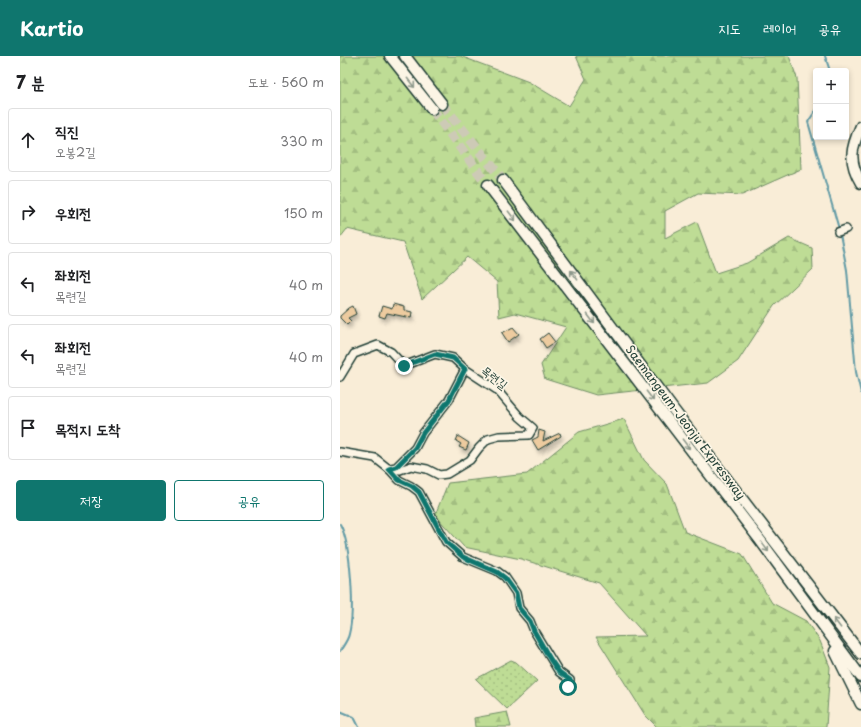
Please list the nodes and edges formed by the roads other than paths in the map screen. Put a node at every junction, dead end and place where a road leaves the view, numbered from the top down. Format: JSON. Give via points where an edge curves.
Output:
{"nodes":[{"id":1,"x":390,"y":56,"type":"edge"},
{"id":2,"x":405,"y":56,"type":"edge"},
{"id":3,"x":442,"y":104,"type":"tunnel mouth"},
{"id":4,"x":432,"y":109,"type":"tunnel mouth"},
{"id":5,"x":861,"y":126,"type":"edge"},
{"id":6,"x":861,"y":139,"type":"edge"},
{"id":7,"x":861,"y":169,"type":"edge"},
{"id":8,"x":503,"y":180,"type":"tunnel mouth"},
{"id":9,"x":861,"y":183,"type":"edge"},
{"id":10,"x":488,"y":185,"type":"tunnel mouth"},
{"id":11,"x":465,"y":369,"type":"junction"},
{"id":12,"x":340,"y":377,"type":"edge"},
{"id":13,"x":340,"y":452,"type":"edge"},
{"id":14,"x":389,"y":469,"type":"junction"},
{"id":15,"x":822,"y":626,"type":"junction"},
{"id":16,"x":861,"y":654,"type":"edge"},
{"id":17,"x":861,"y":677,"type":"edge"},
{"id":18,"x":568,"y":687,"type":"dead end"},
{"id":19,"x":861,"y":704,"type":"edge"}],
"edges":[{"from":1,"to":4,"type":"highway","one_way":true},
{"from":2,"to":3,"type":"highway"},
{"from":5,"to":9,"type":"highway","via":[[854,140],[852,160]]},
{"from":6,"to":7,"type":"highway","via":[[858,158]]},
{"from":16,"to":8,"type":"highway","name":"Saemangeum-Jeonju Expressway","one_way":true,"via":[[673,409]]},
{"from":10,"to":15,"type":"highway","name":"Saemangeum-Jeonju Expressway","one_way":true,"via":[[760,540]]},
{"from":11,"to":12,"type":"street","name":"목련길","via":[[453,358],[435,354],[404,366],[391,352],[378,345],[354,354]]},
{"from":11,"to":14,"type":"street","via":[[449,400],[423,433],[415,448],[396,467]]},
{"from":11,"to":14,"type":"street","name":"목련길","via":[[496,390],[533,428],[529,435],[488,439],[470,460],[447,474],[439,475],[427,469],[411,466],[400,470]]},
{"from":13,"to":14,"type":"street","via":[[374,458]]},
{"from":14,"to":18,"type":"street","via":[[399,480],[419,492],[446,542],[463,557],[505,578],[516,593],[519,608],[530,621],[550,659],[559,672],[570,680]]},
{"from":15,"to":17,"type":"highway","name":"Saemangeum-Jeonju Expressway"},
{"from":15,"to":19,"type":"highway"}]}
